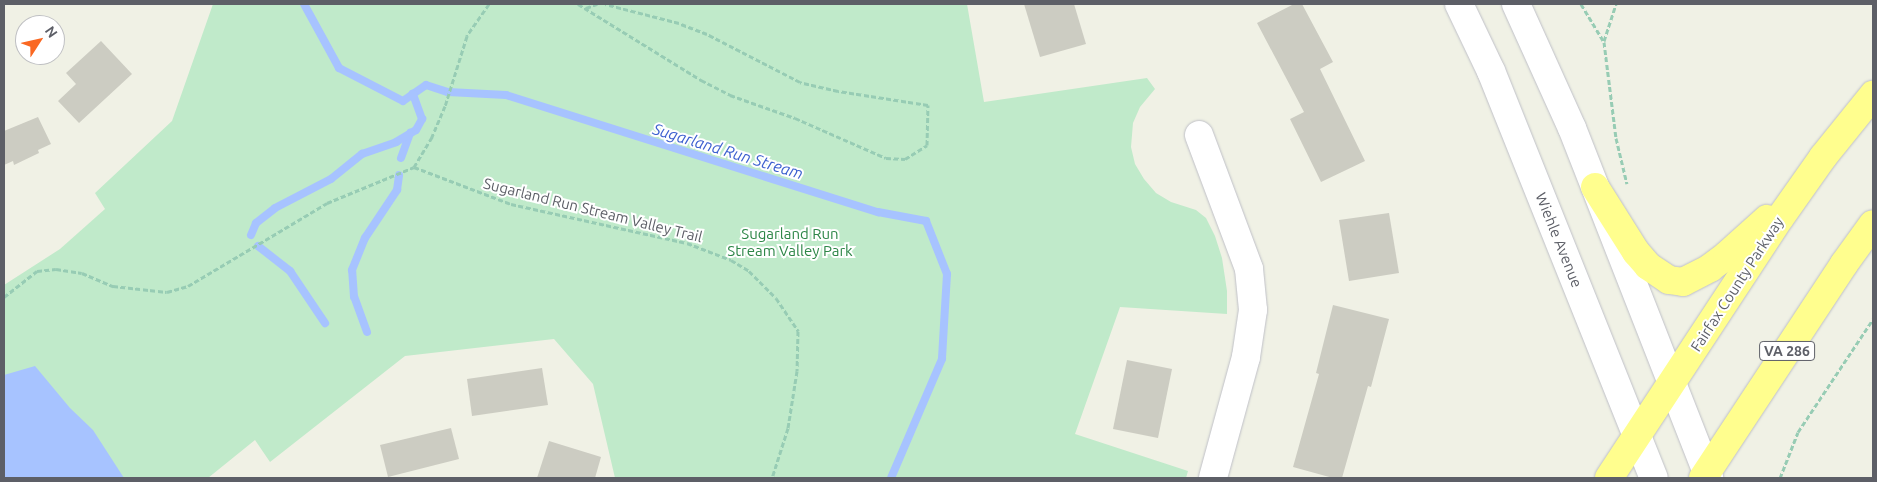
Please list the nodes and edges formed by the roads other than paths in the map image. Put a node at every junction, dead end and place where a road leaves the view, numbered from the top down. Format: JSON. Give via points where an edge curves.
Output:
{"nodes":[{"id":1,"x":1459,"y":4,"type":"edge"},
{"id":2,"x":1516,"y":4,"type":"edge"},
{"id":3,"x":1873,"y":94,"type":"edge"},
{"id":4,"x":1199,"y":135,"type":"dead end"},
{"id":5,"x":1804,"y":183,"type":"junction"},
{"id":6,"x":1595,"y":187,"type":"junction"},
{"id":7,"x":1873,"y":224,"type":"edge"},
{"id":8,"x":1672,"y":384,"type":"junction"},
{"id":9,"x":1638,"y":435,"type":"junction"},
{"id":10,"x":1706,"y":476,"type":"edge"},
{"id":11,"x":1213,"y":478,"type":"edge"},
{"id":12,"x":1609,"y":478,"type":"edge"},
{"id":13,"x":1654,"y":478,"type":"edge"}],
"edges":[{"from":1,"to":9,"type":"main road","name":"Wiehle Avenue","via":[[1491,71]]},
{"from":2,"to":6,"type":"main road"},
{"from":3,"to":5,"type":"highway","name":"Fairfax County Parkway"},
{"from":4,"to":11,"type":"main road","via":[[1249,269],[1252,310],[1246,357]]},
{"from":5,"to":6,"type":"highway","via":[[1728,256],[1683,282],[1669,280],[1648,266]]},
{"from":5,"to":8,"type":"highway","name":"Fairfax County Parkway"},
{"from":6,"to":8,"type":"main road"},
{"from":7,"to":10,"type":"highway","number":"VA 286"},
{"from":8,"to":9,"type":"highway","name":"Fairfax County Parkway"},
{"from":8,"to":10,"type":"main road"},
{"from":9,"to":12,"type":"highway","name":"Fairfax County Parkway"},
{"from":9,"to":13,"type":"main road","name":"Wiehle Avenue"}]}
